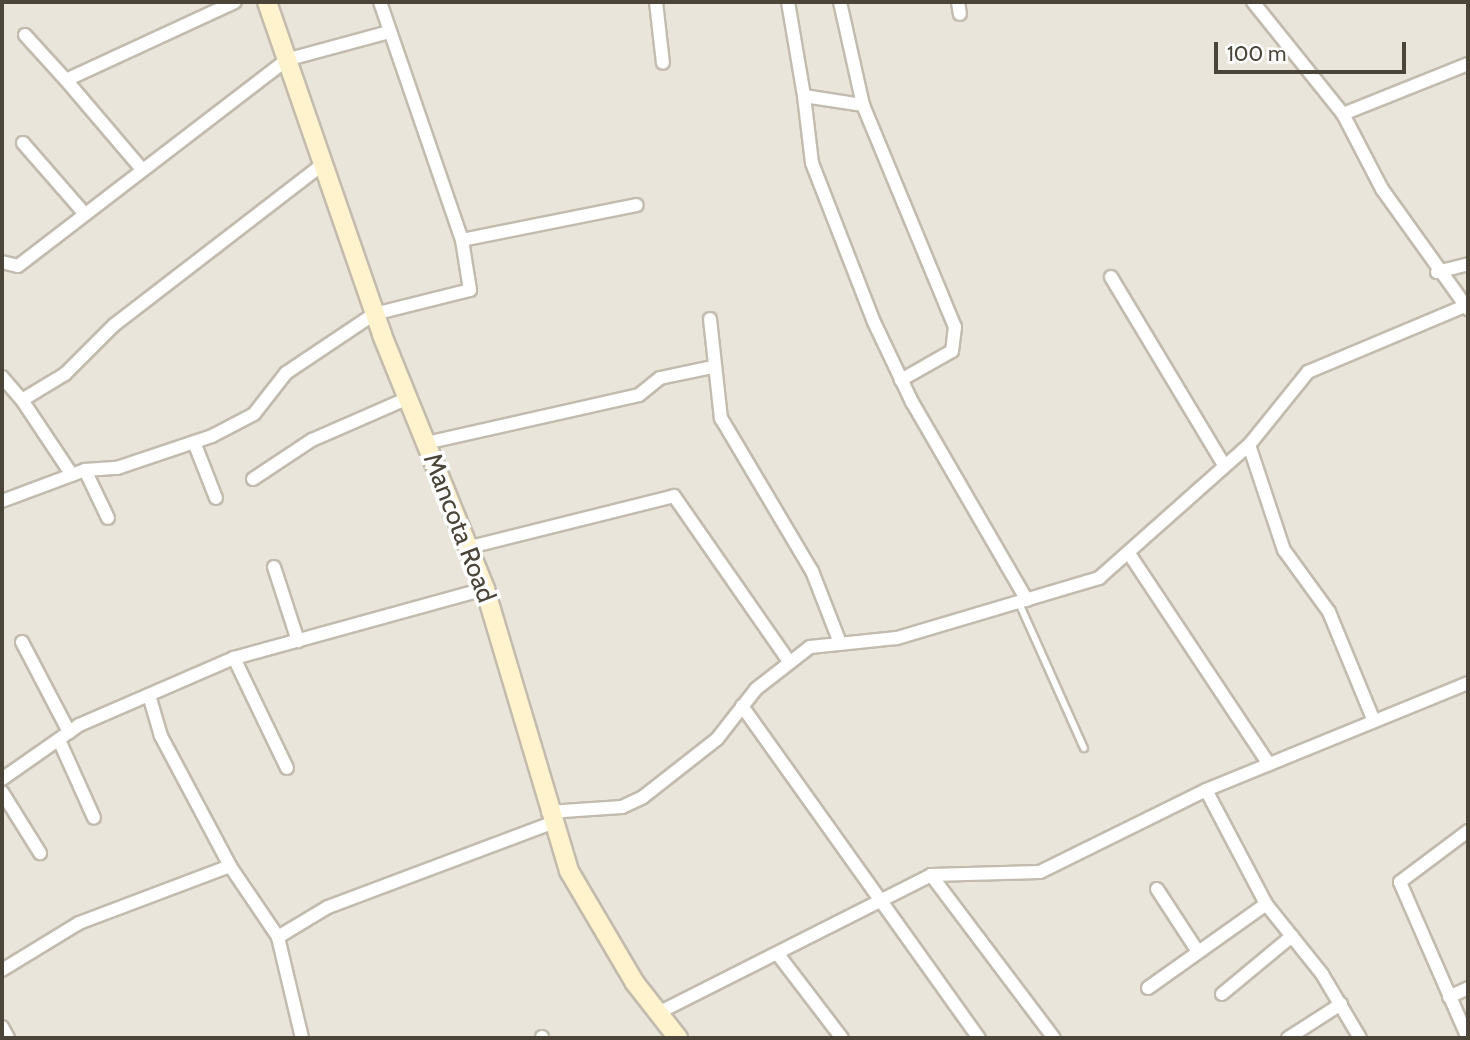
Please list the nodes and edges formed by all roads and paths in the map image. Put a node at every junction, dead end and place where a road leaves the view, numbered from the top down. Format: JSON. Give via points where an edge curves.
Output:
{"nodes":[{"id":1,"x":235,"y":2,"type":"edge"},
{"id":2,"x":267,"y":2,"type":"edge"},
{"id":3,"x":380,"y":2,"type":"edge"},
{"id":4,"x":656,"y":2,"type":"edge"},
{"id":5,"x":788,"y":2,"type":"edge"},
{"id":6,"x":840,"y":2,"type":"edge"},
{"id":7,"x":1253,"y":2,"type":"edge"},
{"id":8,"x":388,"y":32,"type":"junction"},
{"id":9,"x":25,"y":35,"type":"dead end"},
{"id":10,"x":286,"y":60,"type":"junction"},
{"id":11,"x":663,"y":63,"type":"dead end"},
{"id":12,"x":1468,"y":64,"type":"edge"},
{"id":13,"x":66,"y":79,"type":"junction"},
{"id":14,"x":804,"y":96,"type":"junction"},
{"id":15,"x":863,"y":105,"type":"junction"},
{"id":16,"x":1343,"y":114,"type":"junction"},
{"id":17,"x":23,"y":143,"type":"dead end"},
{"id":18,"x":323,"y":165,"type":"junction"},
{"id":19,"x":141,"y":168,"type":"junction"},
{"id":20,"x":637,"y":205,"type":"dead end"},
{"id":21,"x":84,"y":213,"type":"junction"},
{"id":22,"x":462,"y":240,"type":"junction"},
{"id":23,"x":2,"y":262,"type":"edge"},
{"id":24,"x":1468,"y":264,"type":"edge"},
{"id":25,"x":1437,"y":272,"type":"junction"},
{"id":26,"x":1111,"y":277,"type":"dead end"},
{"id":27,"x":1467,"y":307,"type":"edge"},
{"id":28,"x":374,"y":314,"type":"junction"},
{"id":29,"x":709,"y":319,"type":"dead end"},
{"id":30,"x":712,"y":367,"type":"junction"},
{"id":31,"x":2,"y":377,"type":"edge"},
{"id":32,"x":901,"y":380,"type":"junction"},
{"id":33,"x":408,"y":398,"type":"junction"},
{"id":34,"x":22,"y":400,"type":"junction"},
{"id":35,"x":194,"y":442,"type":"junction"},
{"id":36,"x":426,"y":443,"type":"junction"},
{"id":37,"x":1249,"y":445,"type":"junction"},
{"id":38,"x":1224,"y":465,"type":"junction"},
{"id":39,"x":85,"y":470,"type":"junction"},
{"id":40,"x":72,"y":475,"type":"junction"},
{"id":41,"x":253,"y":480,"type":"dead end"},
{"id":42,"x":216,"y":498,"type":"dead end"},
{"id":43,"x":2,"y":501,"type":"edge"},
{"id":44,"x":108,"y":518,"type":"dead end"},
{"id":45,"x":470,"y":547,"type":"junction"},
{"id":46,"x":1130,"y":555,"type":"junction"},
{"id":47,"x":274,"y":567,"type":"dead end"},
{"id":48,"x":485,"y":589,"type":"junction"},
{"id":49,"x":1023,"y":601,"type":"junction"},
{"id":50,"x":298,"y":640,"type":"junction"},
{"id":51,"x":22,"y":642,"type":"dead end"},
{"id":52,"x":840,"y":643,"type":"junction"},
{"id":53,"x":234,"y":658,"type":"junction"},
{"id":54,"x":788,"y":660,"type":"junction"},
{"id":55,"x":1468,"y":683,"type":"edge"},
{"id":56,"x":149,"y":695,"type":"junction"},
{"id":57,"x":742,"y":706,"type":"junction"},
{"id":58,"x":1374,"y":721,"type":"junction"},
{"id":59,"x":64,"y":736,"type":"junction"},
{"id":60,"x":1084,"y":748,"type":"dead end"},
{"id":61,"x":1269,"y":764,"type":"junction"},
{"id":62,"x":287,"y":768,"type":"dead end"},
{"id":63,"x":2,"y":779,"type":"edge"},
{"id":64,"x":1206,"y":790,"type":"junction"},
{"id":65,"x":2,"y":792,"type":"edge"},
{"id":66,"x":94,"y":818,"type":"dead end"},
{"id":67,"x":550,"y":818,"type":"junction"},
{"id":68,"x":1468,"y":831,"type":"edge"},
{"id":69,"x":40,"y":853,"type":"dead end"},
{"id":70,"x":230,"y":866,"type":"junction"},
{"id":71,"x":931,"y":875,"type":"junction"},
{"id":72,"x":1157,"y":889,"type":"dead end"},
{"id":73,"x":876,"y":899,"type":"junction"},
{"id":74,"x":1266,"y":904,"type":"junction"},
{"id":75,"x":1292,"y":936,"type":"junction"},
{"id":76,"x":278,"y":937,"type":"junction"},
{"id":77,"x":1198,"y":952,"type":"junction"},
{"id":78,"x":780,"y":957,"type":"junction"},
{"id":79,"x":2,"y":970,"type":"edge"},
{"id":80,"x":1148,"y":988,"type":"dead end"},
{"id":81,"x":1468,"y":988,"type":"edge"},
{"id":82,"x":1222,"y":994,"type":"dead end"},
{"id":83,"x":1450,"y":997,"type":"junction"},
{"id":84,"x":1341,"y":1004,"type":"junction"},
{"id":85,"x":658,"y":1013,"type":"junction"},
{"id":86,"x":2,"y":1027,"type":"edge"},
{"id":87,"x":8,"y":1038,"type":"edge"},
{"id":88,"x":302,"y":1038,"type":"edge"},
{"id":89,"x":678,"y":1038,"type":"edge"},
{"id":90,"x":842,"y":1038,"type":"edge"},
{"id":91,"x":979,"y":1038,"type":"edge"},
{"id":92,"x":1054,"y":1038,"type":"edge"},
{"id":93,"x":1288,"y":1038,"type":"edge"},
{"id":94,"x":1360,"y":1038,"type":"edge"},
{"id":95,"x":1468,"y":1038,"type":"edge"}],
"edges":[{"from":1,"to":13,"type":"street"},
{"from":2,"to":10,"type":"main road","name":"Mancota Road"},
{"from":3,"to":8,"type":"street"},
{"from":4,"to":11,"type":"street"},
{"from":5,"to":14,"type":"street"},
{"from":6,"to":15,"type":"street"},
{"from":7,"to":16,"type":"street"},
{"from":8,"to":10,"type":"street"},
{"from":8,"to":22,"type":"street"},
{"from":9,"to":13,"type":"street"},
{"from":10,"to":18,"type":"main road","name":"Mancota Road"},
{"from":10,"to":19,"type":"street"},
{"from":12,"to":16,"type":"street"},
{"from":13,"to":19,"type":"street"},
{"from":14,"to":15,"type":"street"},
{"from":14,"to":32,"type":"street","via":[[820,188]]},
{"from":15,"to":32,"type":"street","via":[[958,338],[952,351]]},
{"from":16,"to":25,"type":"street","via":[[1382,189]]},
{"from":17,"to":21,"type":"street"},
{"from":18,"to":28,"type":"main road","name":"Mancota Road"},
{"from":18,"to":34,"type":"street","via":[[114,325],[65,374]]},
{"from":19,"to":21,"type":"street"},
{"from":20,"to":22,"type":"street"},
{"from":21,"to":23,"type":"street","via":[[18,266]]},
{"from":22,"to":28,"type":"street","via":[[470,290]]},
{"from":24,"to":25,"type":"street"},
{"from":25,"to":27,"type":"street"},
{"from":26,"to":38,"type":"street"},
{"from":27,"to":37,"type":"street","via":[[1308,372]]},
{"from":28,"to":33,"type":"main road","name":"Mancota Road"},
{"from":28,"to":35,"type":"street","via":[[286,373],[254,414]]},
{"from":29,"to":30,"type":"street"},
{"from":30,"to":36,"type":"street","via":[[660,378],[639,395]]},
{"from":30,"to":52,"type":"street","via":[[721,418],[812,572]]},
{"from":31,"to":34,"type":"street"},
{"from":32,"to":49,"type":"street"},
{"from":33,"to":36,"type":"main road","name":"Mancota Road"},
{"from":33,"to":41,"type":"street","via":[[312,440]]},
{"from":34,"to":40,"type":"street"},
{"from":35,"to":39,"type":"street","via":[[117,468]]},
{"from":35,"to":42,"type":"street"},
{"from":36,"to":45,"type":"main road","name":"Mancota Road"},
{"from":37,"to":38,"type":"street"},
{"from":37,"to":58,"type":"street","via":[[1290,564],[1329,612]]},
{"from":38,"to":46,"type":"street"},
{"from":39,"to":40,"type":"street"},
{"from":39,"to":44,"type":"street"},
{"from":40,"to":43,"type":"street"},
{"from":45,"to":48,"type":"main road","name":"Mancota Road"},
{"from":45,"to":54,"type":"street","via":[[674,496]]},
{"from":46,"to":49,"type":"street","via":[[1099,578]]},
{"from":46,"to":61,"type":"street"},
{"from":47,"to":50,"type":"street"},
{"from":48,"to":50,"type":"street"},
{"from":48,"to":67,"type":"main road","name":"Mancota Road"},
{"from":49,"to":52,"type":"street","via":[[897,638]]},
{"from":49,"to":60,"type":"lane"},
{"from":50,"to":53,"type":"street"},
{"from":51,"to":59,"type":"street"},
{"from":52,"to":54,"type":"street","via":[[810,648]]},
{"from":53,"to":56,"type":"street"},
{"from":53,"to":62,"type":"street"},
{"from":54,"to":57,"type":"street"},
{"from":55,"to":58,"type":"street"},
{"from":56,"to":59,"type":"street"},
{"from":56,"to":70,"type":"street","via":[[162,736]]},
{"from":57,"to":67,"type":"street","via":[[717,739],[642,797],[622,807]]},
{"from":57,"to":73,"type":"street"},
{"from":58,"to":61,"type":"street"},
{"from":59,"to":63,"type":"street"},
{"from":59,"to":66,"type":"street"},
{"from":61,"to":64,"type":"street"},
{"from":64,"to":71,"type":"street","via":[[1040,872]]},
{"from":64,"to":74,"type":"street"},
{"from":65,"to":69,"type":"street"},
{"from":67,"to":76,"type":"street","via":[[328,907]]},
{"from":67,"to":85,"type":"main road","name":"Mancota Road","via":[[569,871]]},
{"from":68,"to":83,"type":"street","via":[[1399,882]]},
{"from":70,"to":76,"type":"street"},
{"from":70,"to":79,"type":"street","via":[[66,929]]},
{"from":71,"to":73,"type":"street"},
{"from":71,"to":92,"type":"street"},
{"from":72,"to":77,"type":"street"},
{"from":73,"to":78,"type":"street"},
{"from":73,"to":91,"type":"street"},
{"from":74,"to":75,"type":"street"},
{"from":74,"to":77,"type":"street"},
{"from":75,"to":82,"type":"street"},
{"from":75,"to":84,"type":"street"},
{"from":76,"to":88,"type":"street"},
{"from":77,"to":80,"type":"street"},
{"from":78,"to":85,"type":"street"},
{"from":78,"to":90,"type":"street"},
{"from":81,"to":83,"type":"street"},
{"from":83,"to":95,"type":"street"},
{"from":84,"to":93,"type":"street"},
{"from":84,"to":94,"type":"street"},
{"from":85,"to":89,"type":"main road","name":"Mancota Road"},
{"from":86,"to":87,"type":"street"}]}
